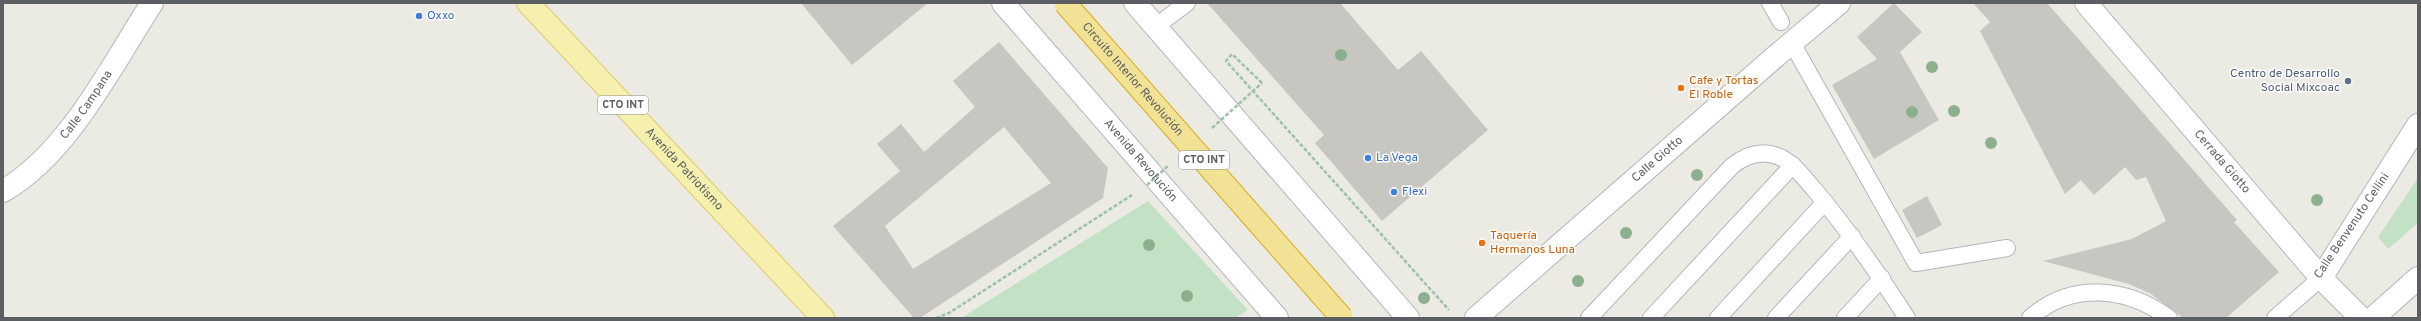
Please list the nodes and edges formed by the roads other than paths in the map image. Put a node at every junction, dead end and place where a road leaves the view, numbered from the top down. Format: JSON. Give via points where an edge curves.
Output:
{"nodes":[{"id":1,"x":152,"y":3,"type":"edge"},
{"id":2,"x":528,"y":3,"type":"edge"},
{"id":3,"x":1003,"y":3,"type":"edge"},
{"id":4,"x":1066,"y":3,"type":"edge"},
{"id":5,"x":1135,"y":3,"type":"edge"},
{"id":6,"x":1187,"y":3,"type":"edge"},
{"id":7,"x":1770,"y":3,"type":"edge"},
{"id":8,"x":1839,"y":3,"type":"edge"},
{"id":9,"x":2086,"y":3,"type":"edge"},
{"id":10,"x":1781,"y":22,"type":"dead end"},
{"id":11,"x":1155,"y":27,"type":"junction"},
{"id":12,"x":1792,"y":43,"type":"junction"},
{"id":13,"x":2418,"y":125,"type":"edge"},
{"id":14,"x":1793,"y":165,"type":"junction"},
{"id":15,"x":3,"y":191,"type":"edge"},
{"id":16,"x":1825,"y":202,"type":"junction"},
{"id":17,"x":1852,"y":236,"type":"junction"},
{"id":18,"x":2007,"y":248,"type":"dead end"},
{"id":19,"x":1882,"y":278,"type":"junction"},
{"id":20,"x":2321,"y":278,"type":"junction"},
{"id":21,"x":2418,"y":278,"type":"edge"},
{"id":22,"x":823,"y":318,"type":"edge"},
{"id":23,"x":1278,"y":318,"type":"edge"},
{"id":24,"x":1342,"y":318,"type":"edge"},
{"id":25,"x":1408,"y":318,"type":"edge"},
{"id":26,"x":1476,"y":318,"type":"edge"},
{"id":27,"x":1589,"y":318,"type":"edge"},
{"id":28,"x":1651,"y":318,"type":"edge"},
{"id":29,"x":1718,"y":318,"type":"edge"},
{"id":30,"x":1776,"y":318,"type":"edge"},
{"id":31,"x":1845,"y":318,"type":"edge"},
{"id":32,"x":1907,"y":318,"type":"edge"},
{"id":33,"x":2030,"y":318,"type":"edge"},
{"id":34,"x":2170,"y":318,"type":"edge"},
{"id":35,"x":2275,"y":318,"type":"edge"},
{"id":36,"x":2361,"y":318,"type":"edge"},
{"id":37,"x":2373,"y":318,"type":"edge"}],
"edges":[{"from":1,"to":15,"type":"street","name":"Calle Campana","via":[[73,125],[44,160]]},
{"from":2,"to":22,"type":"main road","name":"Avenida Patriotismo","number":"CTO INT"},
{"from":3,"to":23,"type":"street","name":"Avenida Revolución"},
{"from":4,"to":24,"type":"highway","name":"Circuito Interior Revolución","number":"CTO INT","bridge":true},
{"from":5,"to":11,"type":"street"},
{"from":6,"to":11,"type":"lane"},
{"from":7,"to":10,"type":"lane"},
{"from":8,"to":12,"type":"street","name":"Calle Giotto"},
{"from":9,"to":20,"type":"street","name":"Cerrada Giotto"},
{"from":11,"to":25,"type":"street"},
{"from":12,"to":18,"type":"lane","via":[[1916,263]]},
{"from":12,"to":26,"type":"street","name":"Calle Giotto"},
{"from":13,"to":20,"type":"street","name":"Calle Benvenuto Cellini"},
{"from":14,"to":16,"type":"lane"},
{"from":14,"to":27,"type":"lane","via":[[1773,154],[1761,153],[1740,159]]},
{"from":14,"to":28,"type":"lane"},
{"from":16,"to":17,"type":"lane"},
{"from":16,"to":29,"type":"lane"},
{"from":17,"to":19,"type":"lane"},
{"from":17,"to":30,"type":"lane"},
{"from":19,"to":31,"type":"lane"},
{"from":19,"to":32,"type":"lane"},
{"from":20,"to":35,"type":"lane","name":"Calle Benvenuto Cellini"},
{"from":20,"to":36,"type":"street","name":"Cerrada Giotto"},
{"from":21,"to":37,"type":"street"},
{"from":33,"to":34,"type":"lane","via":[[2050,304],[2068,296],[2085,292],[2104,292],[2139,300]]}]}
